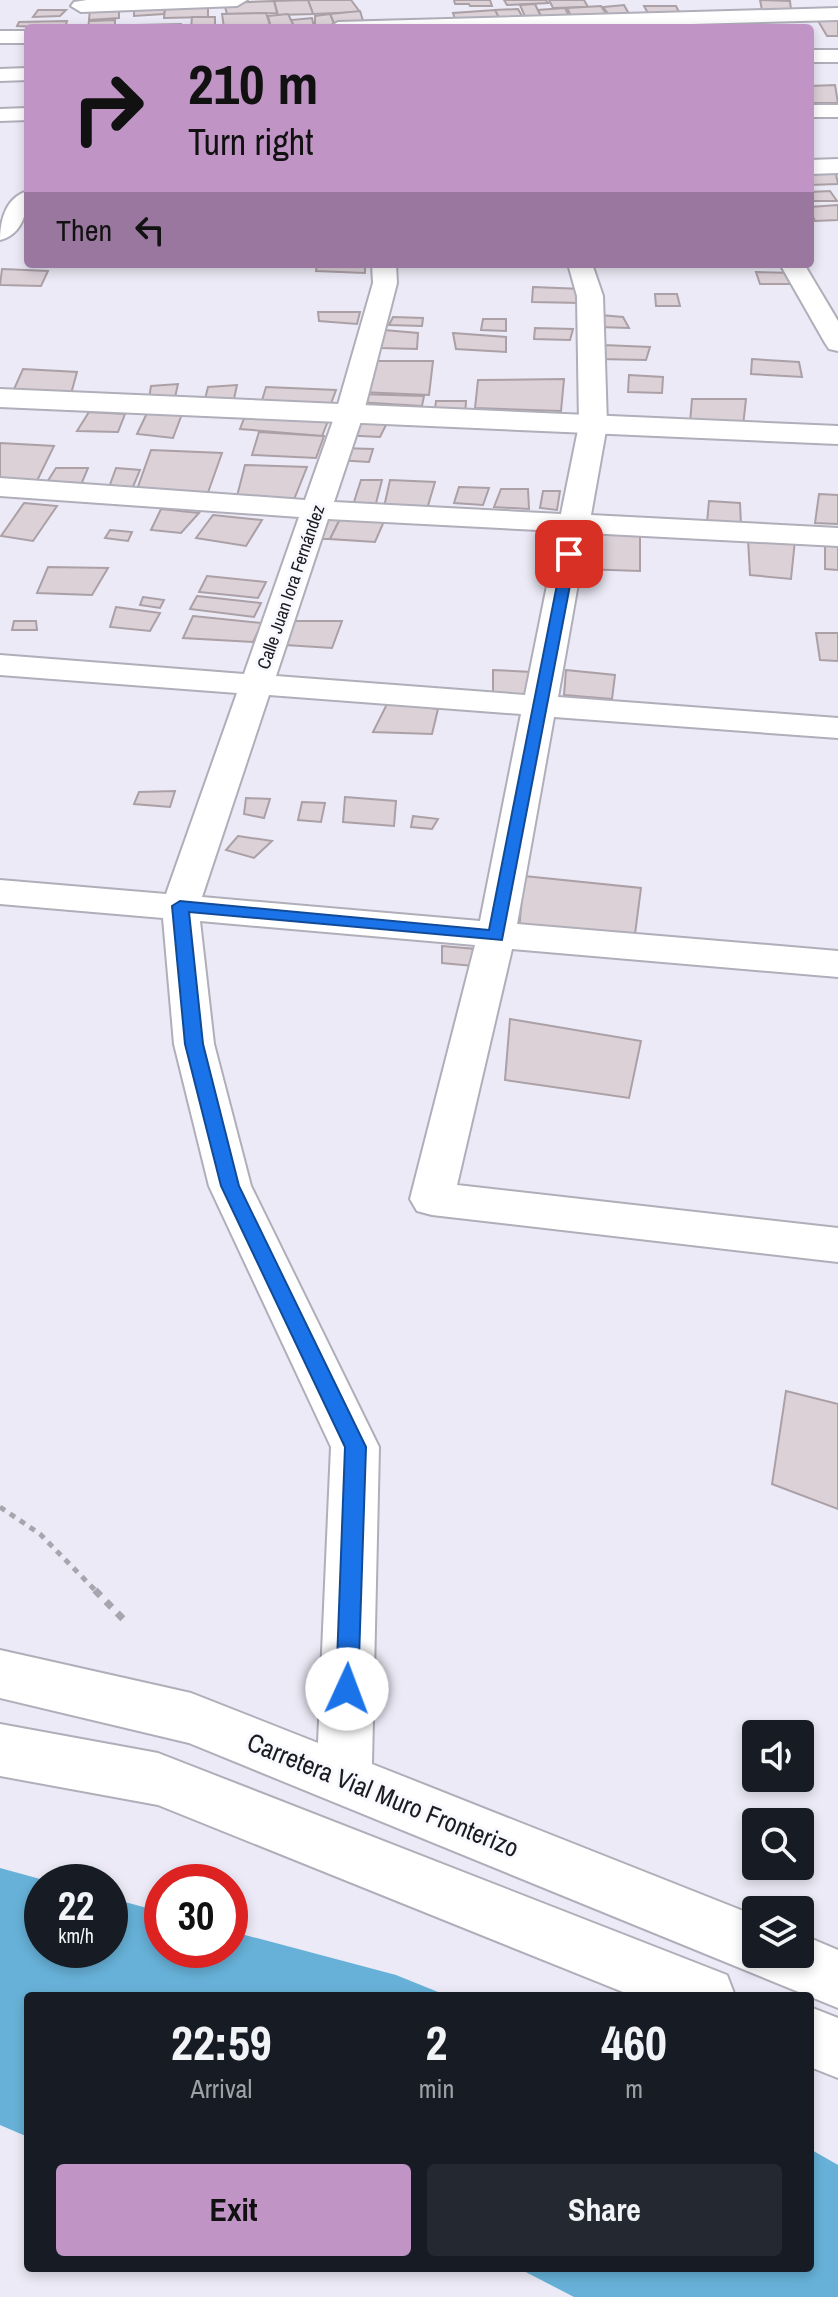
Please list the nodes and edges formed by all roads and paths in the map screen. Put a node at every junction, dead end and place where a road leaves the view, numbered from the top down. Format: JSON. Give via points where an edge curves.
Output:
{"nodes":[{"id":1,"x":237,"y":0,"type":"edge"},
{"id":2,"x":630,"y":0,"type":"edge"},
{"id":3,"x":82,"y":3,"type":"edge"},
{"id":4,"x":218,"y":5,"type":"edge"},
{"id":5,"x":838,"y":14,"type":"edge"},
{"id":6,"x":376,"y":22,"type":"edge"},
{"id":7,"x":646,"y":23,"type":"edge"},
{"id":8,"x":75,"y":24,"type":"edge"},
{"id":9,"x":0,"y":37,"type":"edge"},
{"id":10,"x":24,"y":37,"type":"edge"},
{"id":11,"x":814,"y":56,"type":"edge"},
{"id":12,"x":838,"y":56,"type":"edge"},
{"id":13,"x":24,"y":74,"type":"edge"},
{"id":14,"x":0,"y":75,"type":"edge"},
{"id":15,"x":814,"y":111,"type":"edge"},
{"id":16,"x":838,"y":111,"type":"edge"},
{"id":17,"x":24,"y":114,"type":"edge"},
{"id":18,"x":0,"y":115,"type":"edge"},
{"id":19,"x":838,"y":166,"type":"edge"},
{"id":20,"x":814,"y":167,"type":"edge"},
{"id":21,"x":24,"y":206,"type":"edge"},
{"id":22,"x":5,"y":245,"type":"edge"},
{"id":23,"x":384,"y":268,"type":"edge"},
{"id":24,"x":581,"y":268,"type":"edge"},
{"id":25,"x":794,"y":268,"type":"edge"},
{"id":26,"x":838,"y":343,"type":"edge"},
{"id":27,"x":0,"y":398,"type":"edge"},
{"id":28,"x":349,"y":415,"type":"junction"},
{"id":29,"x":593,"y":425,"type":"junction"},
{"id":30,"x":838,"y":435,"type":"edge"},
{"id":31,"x":0,"y":487,"type":"edge"},
{"id":32,"x":317,"y":510,"type":"junction"},
{"id":33,"x":575,"y":523,"type":"junction"},
{"id":34,"x":838,"y":537,"type":"edge"},
{"id":35,"x":0,"y":665,"type":"edge"},
{"id":36,"x":542,"y":706,"type":"junction"},
{"id":37,"x":838,"y":728,"type":"edge"},
{"id":38,"x":0,"y":892,"type":"edge"},
{"id":39,"x":180,"y":906,"type":"junction"},
{"id":40,"x":496,"y":936,"type":"junction"},
{"id":41,"x":838,"y":964,"type":"edge"},
{"id":42,"x":838,"y":1245,"type":"edge"},
{"id":43,"x":0,"y":1507,"type":"edge"},
{"id":44,"x":126,"y":1622,"type":"dead end"},
{"id":45,"x":0,"y":1674,"type":"edge"},
{"id":46,"x":0,"y":1750,"type":"edge"},
{"id":47,"x":344,"y":1779,"type":"junction"},
{"id":48,"x":742,"y":1939,"type":"edge"},
{"id":49,"x":811,"y":1968,"type":"edge"},
{"id":50,"x":838,"y":1979,"type":"edge"},
{"id":51,"x":696,"y":1992,"type":"edge"},
{"id":52,"x":814,"y":2039,"type":"edge"},
{"id":53,"x":838,"y":2048,"type":"edge"}],
"edges":[{"from":1,"to":4,"type":"street"},
{"from":2,"to":7,"type":"street"},
{"from":3,"to":4,"type":"street"},
{"from":3,"to":8,"type":"street"},
{"from":5,"to":7,"type":"street"},
{"from":6,"to":7,"type":"street"},
{"from":9,"to":10,"type":"street"},
{"from":11,"to":12,"type":"street"},
{"from":13,"to":14,"type":"street"},
{"from":15,"to":16,"type":"street"},
{"from":17,"to":18,"type":"street"},
{"from":19,"to":20,"type":"street"},
{"from":21,"to":22,"type":"street"},
{"from":23,"to":28,"type":"street","name":"Calle Juan lora Fernández","via":[[385,283]]},
{"from":24,"to":29,"type":"street","via":[[590,296]]},
{"from":25,"to":26,"type":"street"},
{"from":27,"to":28,"type":"main road"},
{"from":28,"to":29,"type":"main road"},
{"from":28,"to":32,"type":"street","name":"Calle Juan lora Fernández"},
{"from":29,"to":30,"type":"main road"},
{"from":29,"to":33,"type":"street"},
{"from":31,"to":32,"type":"street"},
{"from":32,"to":33,"type":"street"},
{"from":32,"to":39,"type":"street","name":"Calle Juan lora Fernández"},
{"from":33,"to":34,"type":"street"},
{"from":33,"to":36,"type":"street"},
{"from":35,"to":36,"type":"street"},
{"from":36,"to":37,"type":"street"},
{"from":36,"to":40,"type":"street"},
{"from":38,"to":39,"type":"street"},
{"from":39,"to":40,"type":"street"},
{"from":39,"to":47,"type":"street","via":[[194,1044],[230,1186],[355,1447]]},
{"from":40,"to":41,"type":"street"},
{"from":40,"to":42,"type":"street","via":[[432,1199]]},
{"from":43,"to":44,"type":"path","via":[[40,1534]]},
{"from":45,"to":47,"type":"street","name":"Carretera Vial Muro Fronterizo","via":[[191,1718]]},
{"from":46,"to":51,"type":"street","via":[[158,1779]]},
{"from":47,"to":48,"type":"street","name":"Carretera Vial Muro Fronterizo"},
{"from":49,"to":50,"type":"street"},
{"from":52,"to":53,"type":"street"}]}
